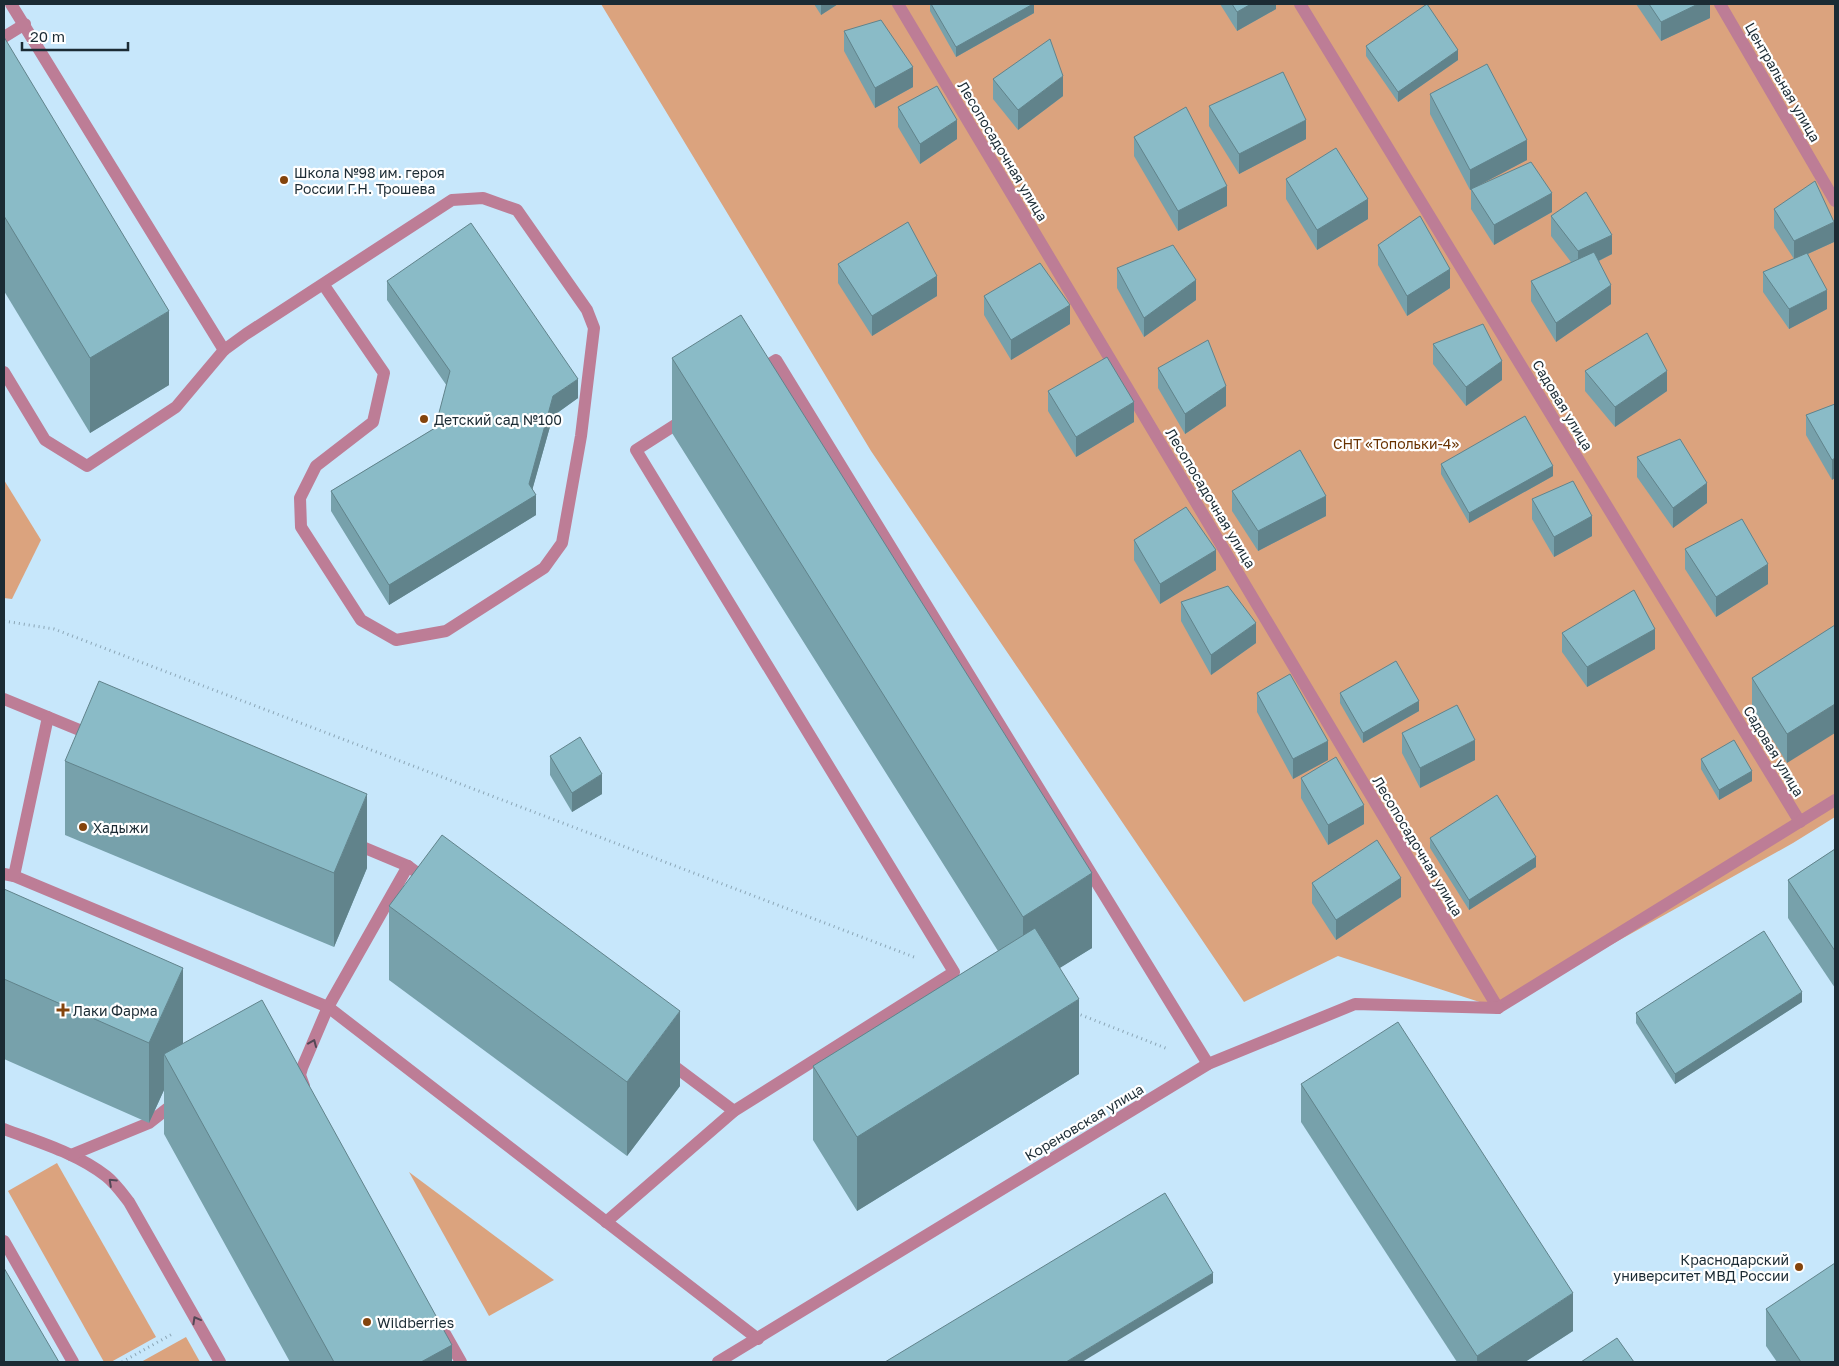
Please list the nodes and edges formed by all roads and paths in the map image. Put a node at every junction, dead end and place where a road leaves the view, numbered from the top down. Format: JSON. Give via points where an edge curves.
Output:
{"nodes":[{"id":1,"x":11,"y":4,"type":"edge"},
{"id":2,"x":1300,"y":4,"type":"edge"},
{"id":3,"x":1720,"y":4,"type":"edge"},
{"id":4,"x":903,"y":5,"type":"edge"},
{"id":5,"x":24,"y":24,"type":"junction"},
{"id":6,"x":4,"y":37,"type":"edge"},
{"id":7,"x":1835,"y":201,"type":"edge"},
{"id":8,"x":323,"y":284,"type":"junction"},
{"id":9,"x":224,"y":350,"type":"junction"},
{"id":10,"x":4,"y":372,"type":"edge"},
{"id":11,"x":743,"y":381,"type":"edge"},
{"id":12,"x":694,"y":413,"type":"edge"},
{"id":13,"x":4,"y":621,"type":"edge"},
{"id":14,"x":4,"y":699,"type":"edge"},
{"id":15,"x":48,"y":717,"type":"junction"},
{"id":16,"x":103,"y":740,"type":"edge"},
{"id":17,"x":1835,"y":800,"type":"edge"},
{"id":18,"x":1800,"y":822,"type":"junction"},
{"id":19,"x":343,"y":839,"type":"edge"},
{"id":20,"x":408,"y":866,"type":"junction"},
{"id":21,"x":9,"y":875,"type":"edge"},
{"id":22,"x":440,"y":890,"type":"edge"},
{"id":23,"x":954,"y":972,"type":"junction"},
{"id":24,"x":328,"y":1007,"type":"junction"},
{"id":25,"x":1498,"y":1008,"type":"junction"},
{"id":26,"x":1071,"y":1012,"type":"dead end"},
{"id":27,"x":654,"y":1051,"type":"edge"},
{"id":28,"x":1208,"y":1064,"type":"junction"},
{"id":29,"x":186,"y":1094,"type":"edge"},
{"id":30,"x":311,"y":1097,"type":"edge"},
{"id":31,"x":734,"y":1111,"type":"junction"},
{"id":32,"x":4,"y":1129,"type":"edge"},
{"id":33,"x":71,"y":1155,"type":"junction"},
{"id":34,"x":606,"y":1222,"type":"junction"},
{"id":35,"x":4,"y":1241,"type":"edge"},
{"id":36,"x":197,"y":1320,"type":"junction"},
{"id":37,"x":438,"y":1321,"type":"edge"},
{"id":38,"x":758,"y":1339,"type":"junction"},
{"id":39,"x":73,"y":1362,"type":"edge"},
{"id":40,"x":122,"y":1362,"type":"edge"},
{"id":41,"x":220,"y":1362,"type":"edge"},
{"id":42,"x":461,"y":1362,"type":"edge"},
{"id":43,"x":718,"y":1362,"type":"edge"}],
"edges":[{"from":1,"to":5,"type":"street"},
{"from":2,"to":18,"type":"street","name":"Садовая улица"},
{"from":3,"to":7,"type":"street","name":"Центральная улица"},
{"from":4,"to":25,"type":"street","name":"Лесопосадочная улица"},
{"from":5,"to":6,"type":"street"},
{"from":5,"to":9,"type":"street"},
{"from":8,"to":8,"type":"street","via":[[452,200],[483,198],[517,210],[587,310],[594,328],[581,436],[562,543],[544,568],[446,631],[396,640],[361,620],[301,527],[300,498],[316,466],[374,422],[384,373]]},
{"from":8,"to":9,"type":"street"},
{"from":9,"to":10,"type":"street","via":[[176,407],[87,466],[45,440]]},
{"from":11,"to":28,"type":"street","via":[[776,360]]},
{"from":12,"to":23,"type":"street","via":[[636,450]]},
{"from":13,"to":23,"type":"path","via":[[54,629]]},
{"from":14,"to":15,"type":"street"},
{"from":15,"to":16,"type":"street"},
{"from":15,"to":21,"type":"street"},
{"from":17,"to":18,"type":"street"},
{"from":18,"to":25,"type":"street"},
{"from":19,"to":20,"type":"street"},
{"from":20,"to":22,"type":"street"},
{"from":20,"to":24,"type":"street"},
{"from":21,"to":24,"type":"street"},
{"from":23,"to":31,"type":"street"},
{"from":30,"to":24,"type":"street","one_way":true,"via":[[298,1066]]},
{"from":24,"to":34,"type":"street"},
{"from":25,"to":28,"type":"street","name":"Кореновская улица","via":[[1355,1004]]},
{"from":26,"to":28,"type":"path"},
{"from":27,"to":31,"type":"street"},
{"from":28,"to":38,"type":"street","name":"Кореновская улица"},
{"from":29,"to":33,"type":"street","via":[[149,1123]]},
{"from":31,"to":34,"type":"street"},
{"from":32,"to":33,"type":"street"},
{"from":36,"to":33,"type":"street","one_way":true,"via":[[129,1202],[105,1175]]},
{"from":34,"to":38,"type":"street"},
{"from":35,"to":39,"type":"street"},
{"from":36,"to":40,"type":"path"},
{"from":36,"to":41,"type":"street"},
{"from":37,"to":42,"type":"street"},
{"from":38,"to":43,"type":"street","name":"Кореновская улица"}]}
